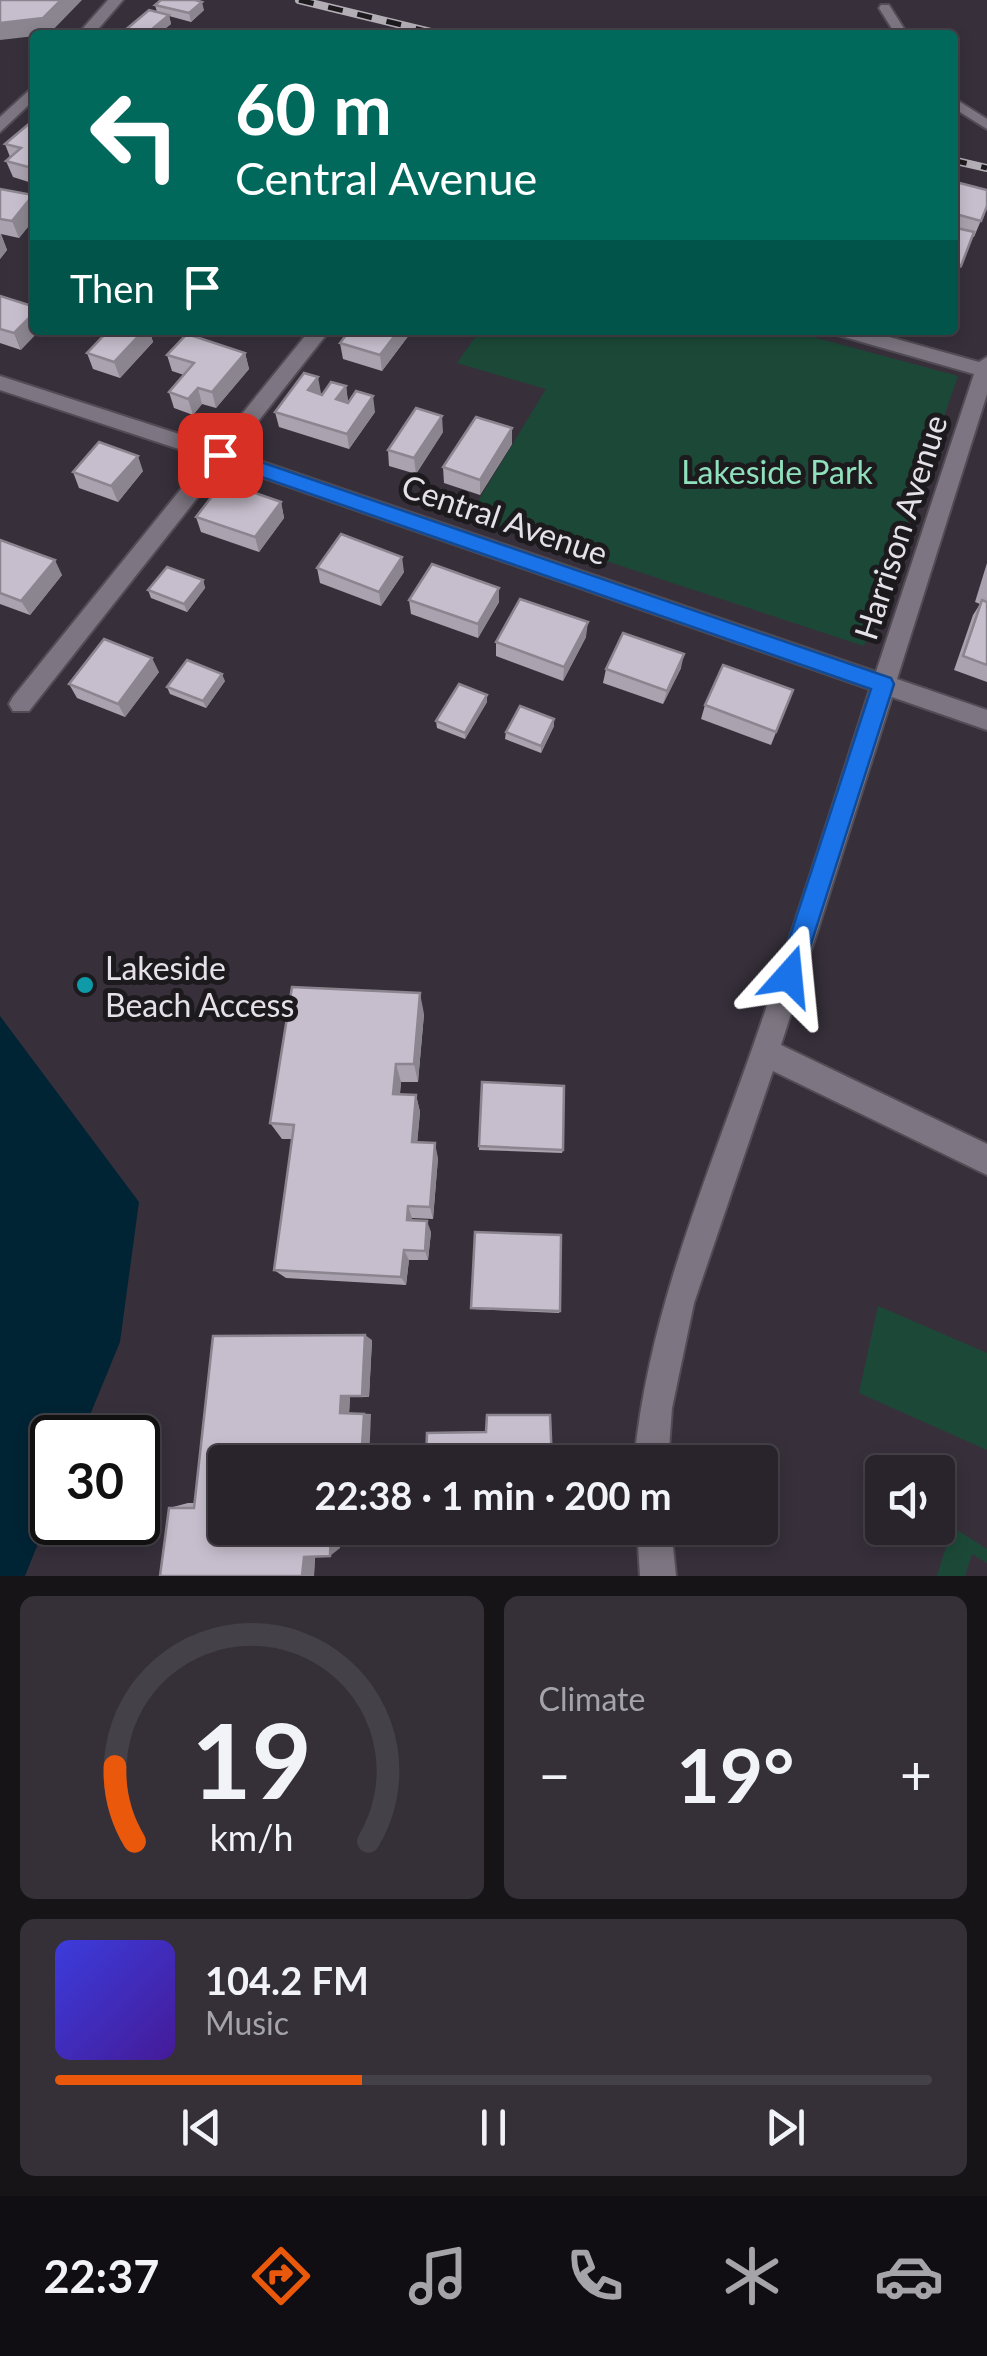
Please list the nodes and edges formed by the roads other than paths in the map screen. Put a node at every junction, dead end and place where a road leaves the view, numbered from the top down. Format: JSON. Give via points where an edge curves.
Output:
{"nodes":[{"id":1,"x":116,"y":0,"type":"edge"},
{"id":2,"x":885,"y":8,"type":"dead end"},
{"id":3,"x":89,"y":30,"type":"edge"},
{"id":4,"x":899,"y":30,"type":"edge"},
{"id":5,"x":30,"y":100,"type":"edge"},
{"id":6,"x":958,"y":105,"type":"edge"},
{"id":7,"x":987,"y":125,"type":"edge"},
{"id":8,"x":0,"y":128,"type":"edge"},
{"id":9,"x":316,"y":335,"type":"edge"},
{"id":10,"x":861,"y":335,"type":"edge"},
{"id":11,"x":986,"y":367,"type":"edge"},
{"id":12,"x":0,"y":383,"type":"edge"},
{"id":13,"x":220,"y":455,"type":"junction"},
{"id":14,"x":883,"y":684,"type":"junction"},
{"id":15,"x":20,"y":704,"type":"dead end"},
{"id":16,"x":987,"y":720,"type":"edge"},
{"id":17,"x":765,"y":1052,"type":"junction"},
{"id":18,"x":987,"y":1160,"type":"edge"},
{"id":19,"x":652,"y":1445,"type":"edge"},
{"id":20,"x":655,"y":1545,"type":"edge"},
{"id":21,"x":658,"y":1576,"type":"edge"}],
"edges":[{"from":1,"to":3,"type":"street"},
{"from":2,"to":4,"type":"lane"},
{"from":5,"to":8,"type":"street"},
{"from":6,"to":7,"type":"lane"},
{"from":9,"to":13,"type":"street"},
{"from":10,"to":11,"type":"street"},
{"from":11,"to":14,"type":"street","name":"Harrison Avenue"},
{"from":12,"to":13,"type":"street","name":"Central Avenue"},
{"from":13,"to":14,"type":"street","name":"Central Avenue"},
{"from":13,"to":15,"type":"street"},
{"from":14,"to":16,"type":"street","name":"Central Avenue"},
{"from":14,"to":17,"type":"street","name":"Harrison Avenue"},
{"from":17,"to":18,"type":"street"},
{"from":17,"to":19,"type":"street","name":"Harrison Avenue","via":[[671,1319]]},
{"from":20,"to":21,"type":"street"}]}
